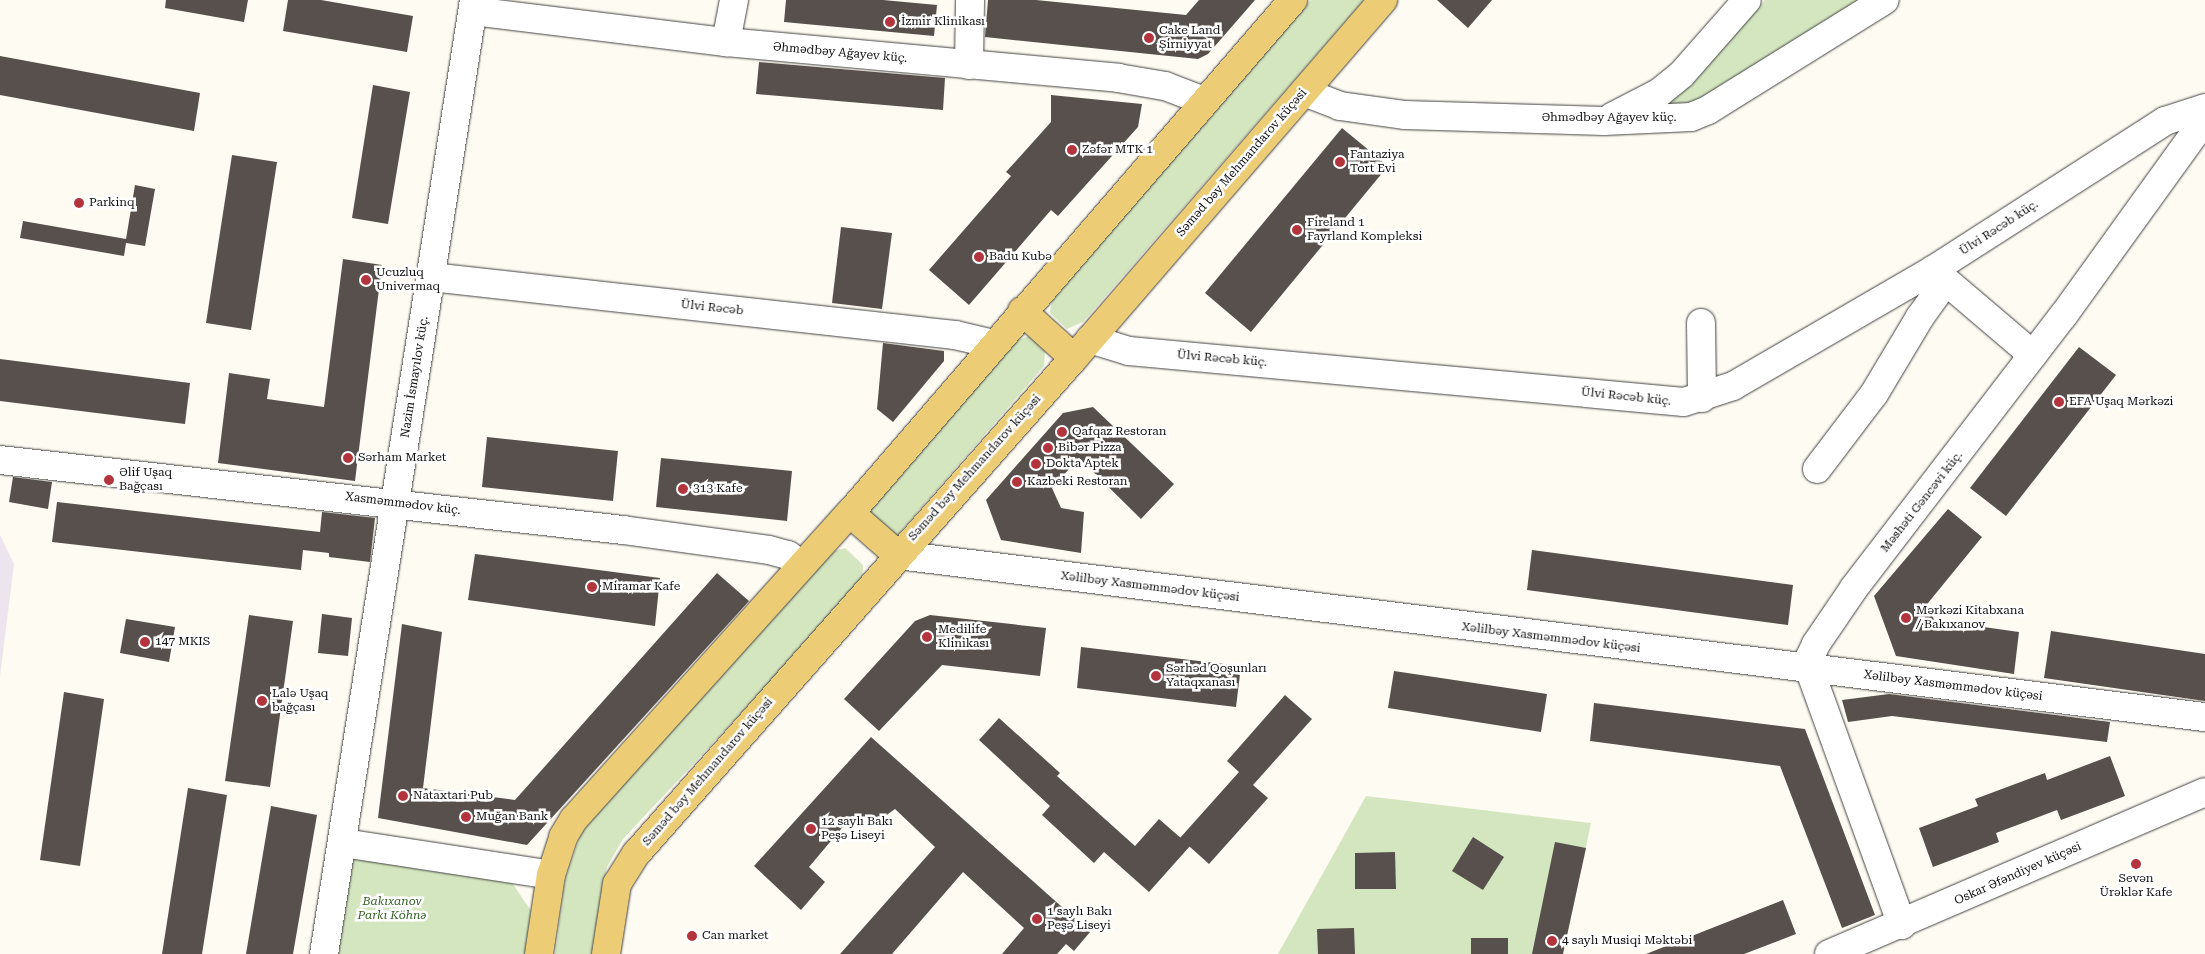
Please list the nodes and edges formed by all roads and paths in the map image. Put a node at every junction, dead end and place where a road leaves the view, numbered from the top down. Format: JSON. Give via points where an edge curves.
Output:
{"nodes":[{"id":1,"x":734,"y":0,"type":"edge"},
{"id":2,"x":970,"y":0,"type":"edge"},
{"id":3,"x":1293,"y":0,"type":"edge"},
{"id":4,"x":1383,"y":0,"type":"edge"},
{"id":5,"x":1747,"y":0,"type":"edge"},
{"id":6,"x":1885,"y":0,"type":"edge"},
{"id":7,"x":474,"y":6,"type":"edge"},
{"id":8,"x":726,"y":42,"type":"junction"},
{"id":9,"x":970,"y":65,"type":"junction"},
{"id":10,"x":1304,"y":92,"type":"junction"},
{"id":11,"x":1204,"y":101,"type":"junction"},
{"id":12,"x":2205,"y":108,"type":"edge"},
{"id":13,"x":2205,"y":119,"type":"edge"},
{"id":14,"x":1604,"y":121,"type":"junction"},
{"id":15,"x":1939,"y":276,"type":"junction"},
{"id":16,"x":430,"y":277,"type":"junction"},
{"id":17,"x":1022,"y":311,"type":"junction"},
{"id":18,"x":1701,"y":323,"type":"dead end"},
{"id":19,"x":993,"y":344,"type":"junction"},
{"id":20,"x":1082,"y":348,"type":"junction"},
{"id":21,"x":2033,"y":355,"type":"junction"},
{"id":22,"x":1702,"y":398,"type":"junction"},
{"id":23,"x":0,"y":460,"type":"edge"},
{"id":24,"x":1817,"y":469,"type":"dead end"},
{"id":25,"x":395,"y":502,"type":"junction"},
{"id":26,"x":850,"y":513,"type":"junction"},
{"id":27,"x":898,"y":555,"type":"junction"},
{"id":28,"x":802,"y":565,"type":"junction"},
{"id":29,"x":1808,"y":668,"type":"junction"},
{"id":30,"x":2205,"y":718,"type":"edge"},
{"id":31,"x":2205,"y":792,"type":"edge"},
{"id":32,"x":343,"y":843,"type":"junction"},
{"id":33,"x":550,"y":875,"type":"junction"},
{"id":34,"x":1902,"y":925,"type":"junction"},
{"id":35,"x":324,"y":954,"type":"edge"},
{"id":36,"x":539,"y":954,"type":"edge"},
{"id":37,"x":606,"y":954,"type":"edge"},
{"id":38,"x":1830,"y":954,"type":"edge"}],
"edges":[{"from":1,"to":8,"type":"street"},
{"from":2,"to":9,"type":"street"},
{"from":3,"to":11,"type":"main road"},
{"from":4,"to":10,"type":"main road","name":"Səməd bəy Mehmandarov küçəsi"},
{"from":5,"to":14,"type":"street","via":[[1682,74],[1660,92]]},
{"from":6,"to":14,"type":"street","name":"Əhmədbəy Ağayev küç.","via":[[1708,110],[1675,119]]},
{"from":7,"to":8,"type":"street","name":"Əhmədbəy Ağayev küç."},
{"from":7,"to":16,"type":"street","name":"Nazim İsmayılov küç."},
{"from":8,"to":9,"type":"street","name":"Əhmədbəy Ağayev küç."},
{"from":9,"to":11,"type":"street","name":"Əhmədbəy Ağayev küç.","via":[[1118,78],[1165,86]]},
{"from":10,"to":14,"type":"street","name":"Əhmədbəy Ağayev küç.","via":[[1340,106],[1367,111]]},
{"from":10,"to":20,"type":"main road","name":"Səməd bəy Mehmandarov küçəsi"},
{"from":11,"to":17,"type":"main road"},
{"from":12,"to":15,"type":"street","name":"Ülvi Rəcəb küç.","via":[[2165,121]]},
{"from":13,"to":21,"type":"street","name":"Məshəti Gəncəvi küç."},
{"from":15,"to":21,"type":"street"},
{"from":15,"to":22,"type":"street","name":"Ülvi Rəcəb küç.","via":[[1733,386]]},
{"from":15,"to":24,"type":"street","via":[[1920,317],[1874,394]]},
{"from":16,"to":19,"type":"street","name":"Ülvi Rəcəb","via":[[955,335]]},
{"from":16,"to":25,"type":"street","name":"Nazim İsmayılov küç."},
{"from":17,"to":19,"type":"main road"},
{"from":17,"to":20,"type":"main road"},
{"from":18,"to":22,"type":"street"},
{"from":19,"to":26,"type":"main road"},
{"from":20,"to":22,"type":"street","name":"Ülvi Rəcəb küç.","via":[[1505,384],[1657,401],[1684,402]]},
{"from":20,"to":27,"type":"main road","name":"Səməd bəy Mehmandarov küçəsi"},
{"from":21,"to":29,"type":"street","name":"Məshəti Gəncəvi küç.","via":[[1854,588],[1816,644]]},
{"from":23,"to":25,"type":"street","name":"Xasməmmədov küç."},
{"from":25,"to":28,"type":"street","name":"Xasməmmədov küç.","via":[[770,550],[788,555]]},
{"from":25,"to":32,"type":"street","name":"Nazim İsmayılov küç."},
{"from":26,"to":27,"type":"main road"},
{"from":26,"to":28,"type":"main road"},
{"from":27,"to":29,"type":"street","name":"Xəlilbəy Xasməmmədov küçəsi"},
{"from":27,"to":37,"type":"main road","name":"Səməd bəy Mehmandarov küçəsi","via":[[625,867],[612,907]]},
{"from":28,"to":33,"type":"main road","via":[[574,819],[563,837]]},
{"from":29,"to":30,"type":"street","name":"Xəlilbəy Xasməmmədov küçəsi"},
{"from":29,"to":34,"type":"street"},
{"from":31,"to":34,"type":"street","name":"Oskar Əfəndiyev küçəsi"},
{"from":32,"to":33,"type":"street"},
{"from":32,"to":35,"type":"street","name":"Nazim İsmayılov küç."},
{"from":33,"to":36,"type":"main road"},
{"from":34,"to":38,"type":"street","name":"Oskar Əfəndiyev küçəsi"}]}
